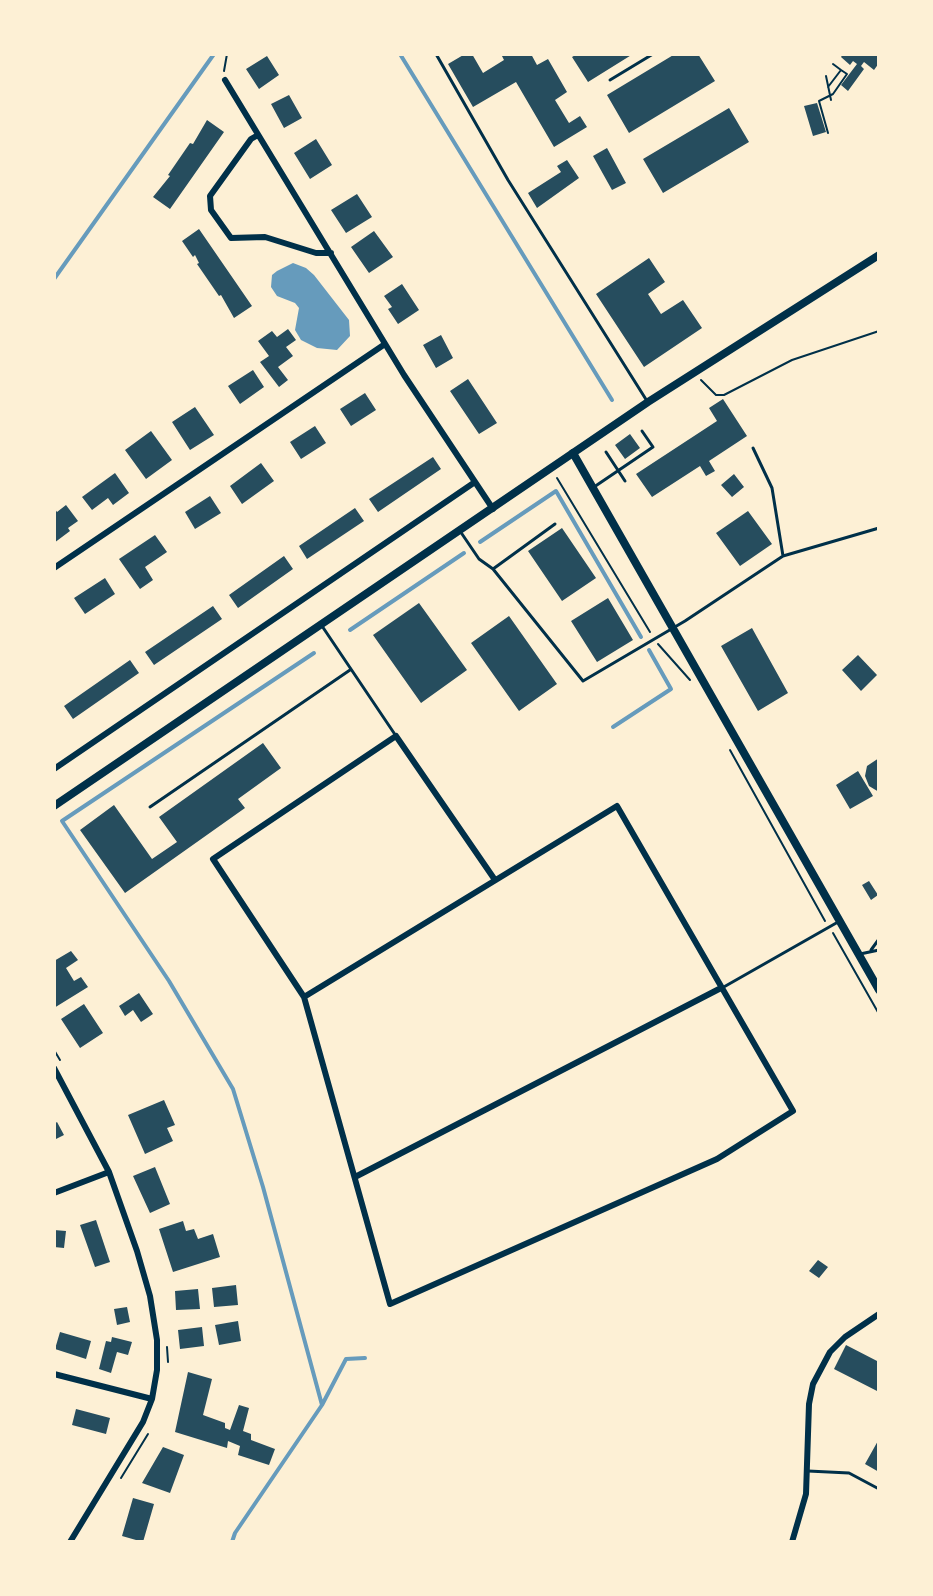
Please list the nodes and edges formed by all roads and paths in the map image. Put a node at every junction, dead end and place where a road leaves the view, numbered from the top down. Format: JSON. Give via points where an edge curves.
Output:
{"nodes":[{"id":1,"x":227,"y":54,"type":"edge"},
{"id":2,"x":436,"y":54,"type":"edge"},
{"id":3,"x":653,"y":54,"type":"edge"},
{"id":4,"x":833,"y":64,"type":"dead end"},
{"id":5,"x":841,"y":70,"type":"junction"},
{"id":6,"x":825,"y":76,"type":"dead end"},
{"id":7,"x":225,"y":80,"type":"joint"},
{"id":8,"x":610,"y":80,"type":"dead end"},
{"id":9,"x":828,"y":87,"type":"junction"},
{"id":10,"x":831,"y":98,"type":"junction"},
{"id":11,"x":828,"y":134,"type":"dead end"},
{"id":12,"x":258,"y":135,"type":"junction"},
{"id":13,"x":331,"y":253,"type":"junction"},
{"id":14,"x":879,"y":255,"type":"edge"},
{"id":15,"x":879,"y":331,"type":"edge"},
{"id":16,"x":385,"y":344,"type":"junction"},
{"id":17,"x":700,"y":378,"type":"dead end"},
{"id":18,"x":648,"y":402,"type":"junction"},
{"id":19,"x":642,"y":431,"type":"dead end"},
{"id":20,"x":753,"y":448,"type":"dead end"},
{"id":21,"x":606,"y":452,"type":"dead end"},
{"id":22,"x":573,"y":453,"type":"junction"},
{"id":23,"x":618,"y":471,"type":"junction"},
{"id":24,"x":556,"y":476,"type":"dead end"},
{"id":25,"x":625,"y":481,"type":"dead end"},
{"id":26,"x":475,"y":482,"type":"junction"},
{"id":27,"x":594,"y":487,"type":"junction"},
{"id":28,"x":493,"y":509,"type":"junction"},
{"id":29,"x":555,"y":524,"type":"dead end"},
{"id":30,"x":879,"y":528,"type":"edge"},
{"id":31,"x":460,"y":531,"type":"junction"},
{"id":32,"x":783,"y":556,"type":"junction"},
{"id":33,"x":54,"y":568,"type":"edge"},
{"id":34,"x":493,"y":569,"type":"junction"},
{"id":35,"x":322,"y":626,"type":"junction"},
{"id":36,"x":675,"y":627,"type":"junction"},
{"id":37,"x":654,"y":639,"type":"junction"},
{"id":38,"x":350,"y":670,"type":"junction"},
{"id":39,"x":691,"y":682,"type":"dead end"},
{"id":40,"x":396,"y":736,"type":"junction"},
{"id":41,"x":726,"y":742,"type":"dead end"},
{"id":42,"x":54,"y":769,"type":"edge"},
{"id":43,"x":54,"y":806,"type":"edge"},
{"id":44,"x":150,"y":807,"type":"dead end"},
{"id":45,"x":495,"y":879,"type":"junction"},
{"id":46,"x":840,"y":921,"type":"junction"},
{"id":47,"x":830,"y":928,"type":"junction"},
{"id":48,"x":879,"y":939,"type":"edge"},
{"id":49,"x":871,"y":950,"type":"junction"},
{"id":50,"x":879,"y":950,"type":"edge"},
{"id":51,"x":859,"y":954,"type":"junction"},
{"id":52,"x":721,"y":988,"type":"junction"},
{"id":53,"x":879,"y":990,"type":"edge"},
{"id":54,"x":304,"y":997,"type":"junction"},
{"id":55,"x":879,"y":1014,"type":"edge"},
{"id":56,"x":54,"y":1050,"type":"edge"},
{"id":57,"x":54,"y":1068,"type":"edge"},
{"id":58,"x":64,"y":1068,"type":"dead end"},
{"id":59,"x":109,"y":1172,"type":"junction"},
{"id":60,"x":355,"y":1177,"type":"junction"},
{"id":61,"x":54,"y":1193,"type":"edge"},
{"id":62,"x":879,"y":1314,"type":"edge"},
{"id":63,"x":167,"y":1345,"type":"dead end"},
{"id":64,"x":167,"y":1365,"type":"dead end"},
{"id":65,"x":54,"y":1374,"type":"edge"},
{"id":66,"x":152,"y":1399,"type":"junction"},
{"id":67,"x":149,"y":1431,"type":"dead end"},
{"id":68,"x":808,"y":1471,"type":"junction"},
{"id":69,"x":116,"y":1486,"type":"dead end"},
{"id":70,"x":879,"y":1489,"type":"edge"},
{"id":71,"x":70,"y":1542,"type":"edge"},
{"id":72,"x":792,"y":1542,"type":"edge"}],
"edges":[{"from":1,"to":7,"type":"path"},
{"from":2,"to":18,"type":"lane","via":[[508,180]]},
{"from":3,"to":8,"type":"lane"},
{"from":4,"to":5,"type":"path"},
{"from":5,"to":9,"type":"path"},
{"from":5,"to":10,"type":"path","via":[[847,74]]},
{"from":6,"to":9,"type":"path"},
{"from":7,"to":12,"type":"street"},
{"from":9,"to":10,"type":"path"},
{"from":10,"to":11,"type":"path","via":[[819,101]]},
{"from":12,"to":13,"type":"street"},
{"from":12,"to":13,"type":"street","via":[[210,196],[211,210],[231,238],[265,237],[316,253]]},
{"from":13,"to":16,"type":"street"},
{"from":14,"to":18,"type":"main road"},
{"from":15,"to":17,"type":"path","via":[[792,360],[724,395],[716,395]]},
{"from":16,"to":26,"type":"street"},
{"from":16,"to":33,"type":"street"},
{"from":18,"to":22,"type":"main road"},
{"from":19,"to":23,"type":"lane","via":[[653,447]]},
{"from":20,"to":32,"type":"lane","via":[[772,488]]},
{"from":21,"to":23,"type":"lane"},
{"from":22,"to":27,"type":"street"},
{"from":22,"to":28,"type":"main road"},
{"from":23,"to":25,"type":"lane"},
{"from":23,"to":27,"type":"lane"},
{"from":24,"to":37,"type":"path"},
{"from":26,"to":28,"type":"street"},
{"from":26,"to":42,"type":"street"},
{"from":27,"to":36,"type":"street"},
{"from":28,"to":31,"type":"main road"},
{"from":29,"to":34,"type":"lane"},
{"from":30,"to":32,"type":"lane"},
{"from":31,"to":34,"type":"lane","via":[[479,559]]},
{"from":31,"to":35,"type":"main road"},
{"from":32,"to":36,"type":"lane"},
{"from":34,"to":37,"type":"lane","via":[[584,681]]},
{"from":35,"to":38,"type":"lane"},
{"from":35,"to":43,"type":"main road"},
{"from":36,"to":37,"type":"lane"},
{"from":36,"to":46,"type":"street"},
{"from":37,"to":39,"type":"path"},
{"from":38,"to":40,"type":"lane"},
{"from":38,"to":44,"type":"lane"},
{"from":40,"to":45,"type":"street"},
{"from":40,"to":54,"type":"street","via":[[213,859]]},
{"from":41,"to":47,"type":"path"},
{"from":45,"to":52,"type":"street","via":[[617,806]]},
{"from":45,"to":54,"type":"street"},
{"from":46,"to":47,"type":"lane"},
{"from":46,"to":51,"type":"street"},
{"from":47,"to":52,"type":"lane"},
{"from":47,"to":55,"type":"path"},
{"from":48,"to":49,"type":"lane"},
{"from":49,"to":50,"type":"lane"},
{"from":49,"to":51,"type":"lane"},
{"from":51,"to":53,"type":"street"},
{"from":52,"to":60,"type":"street"},
{"from":52,"to":60,"type":"street","via":[[793,1111],[717,1159],[390,1304]]},
{"from":54,"to":60,"type":"street"},
{"from":56,"to":58,"type":"path"},
{"from":57,"to":59,"type":"street"},
{"from":59,"to":61,"type":"street"},
{"from":59,"to":66,"type":"street","via":[[155,1318],[158,1370]]},
{"from":62,"to":68,"type":"street","via":[[845,1337],[821,1365],[809,1404]]},
{"from":63,"to":64,"type":"path"},
{"from":65,"to":66,"type":"street"},
{"from":66,"to":71,"type":"street","via":[[131,1445]]},
{"from":67,"to":69,"type":"path"},
{"from":68,"to":70,"type":"lane","via":[[849,1473]]},
{"from":68,"to":72,"type":"street","via":[[802,1513]]}]}
